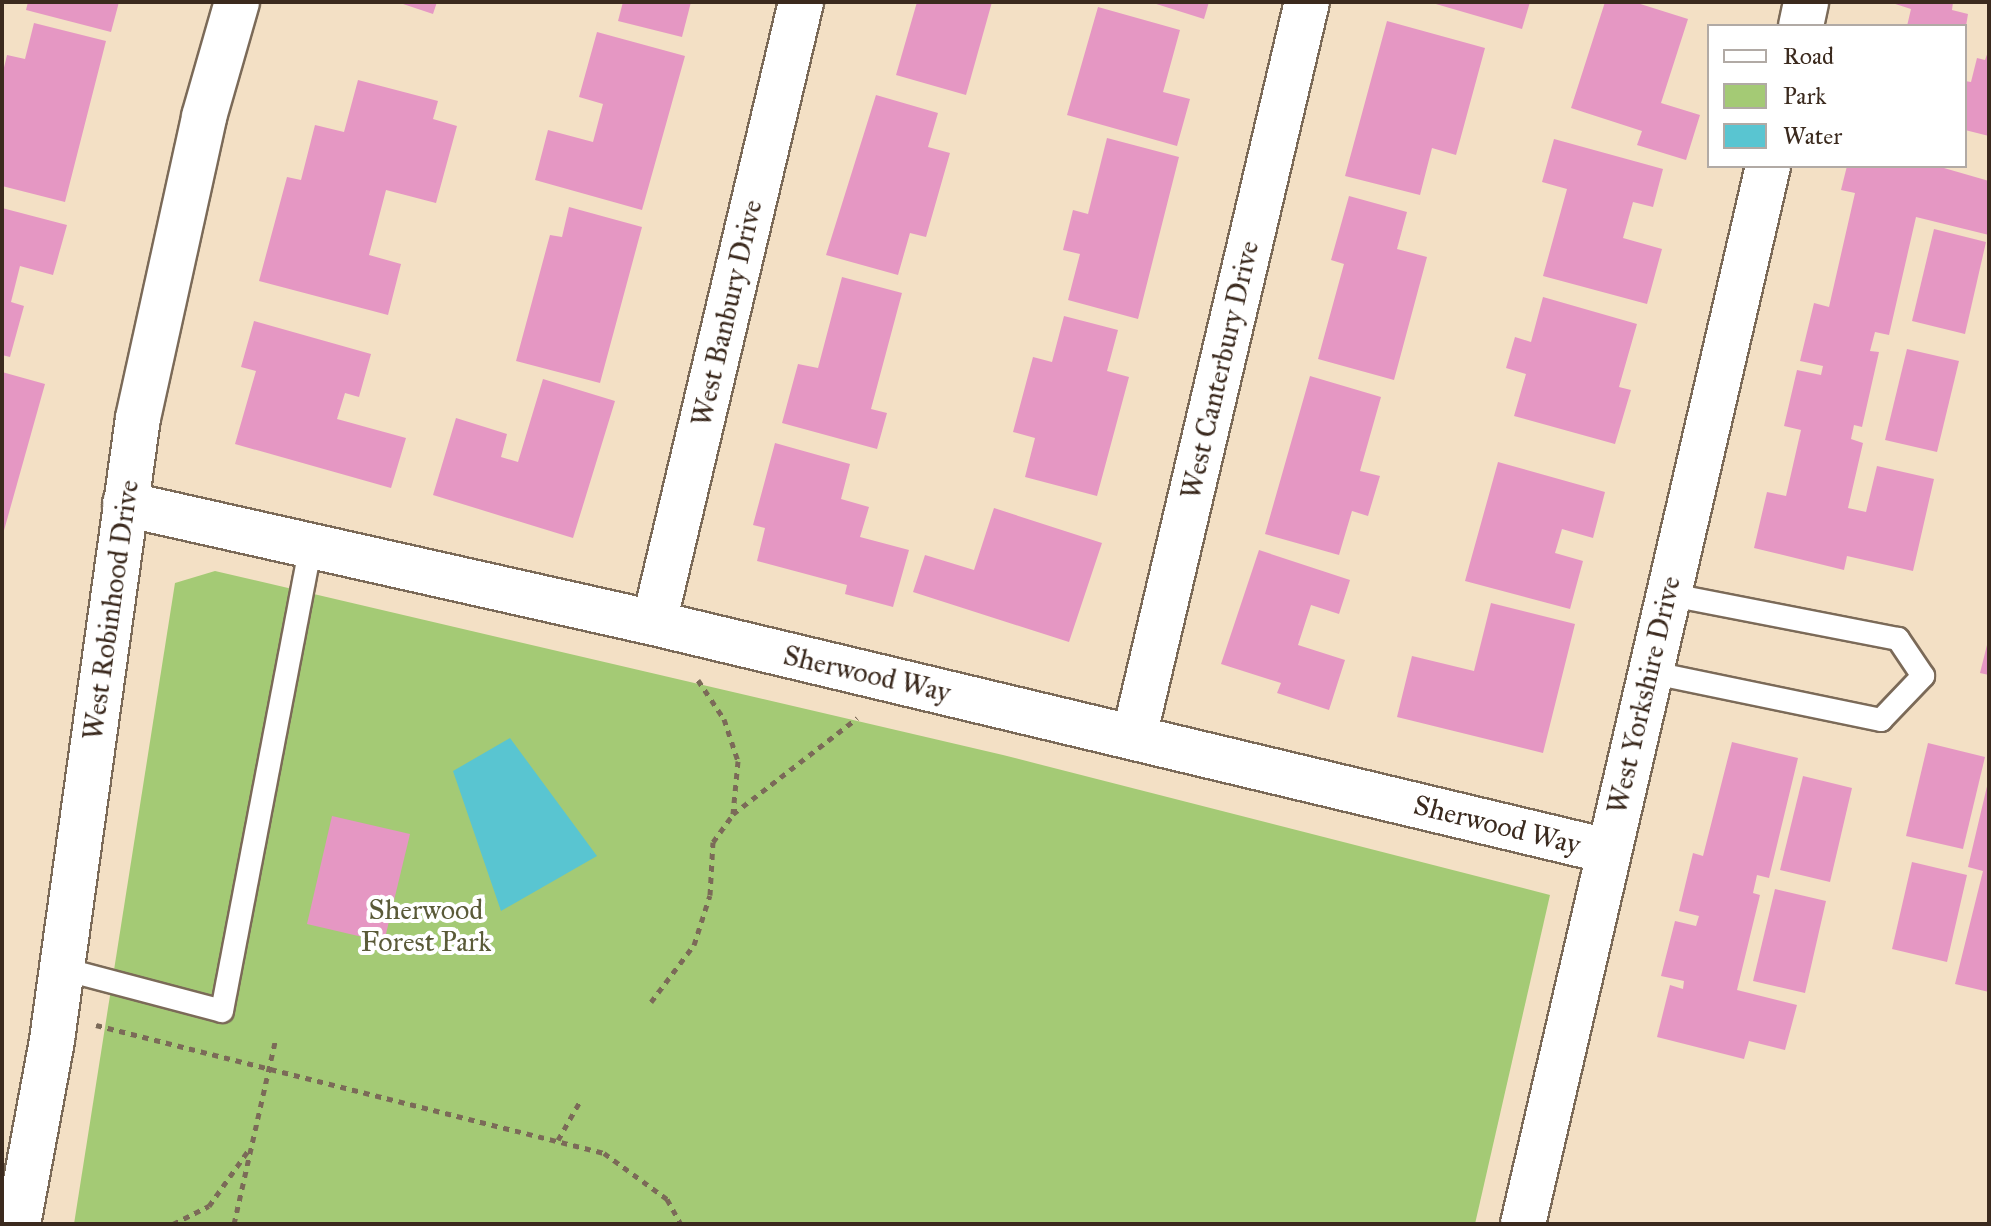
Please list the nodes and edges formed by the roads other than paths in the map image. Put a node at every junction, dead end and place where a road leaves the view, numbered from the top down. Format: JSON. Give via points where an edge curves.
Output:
{"nodes":[{"id":1,"x":237,"y":2,"type":"edge"},
{"id":2,"x":801,"y":2,"type":"edge"},
{"id":3,"x":1307,"y":2,"type":"edge"},
{"id":4,"x":1806,"y":2,"type":"edge"},
{"id":5,"x":1801,"y":24,"type":"edge"},
{"id":6,"x":1768,"y":168,"type":"edge"},
{"id":7,"x":125,"y":504,"type":"junction"},
{"id":8,"x":311,"y":546,"type":"junction"},
{"id":9,"x":1667,"y":594,"type":"junction"},
{"id":10,"x":654,"y":623,"type":"junction"},
{"id":11,"x":1649,"y":672,"type":"junction"},
{"id":12,"x":1134,"y":737,"type":"junction"},
{"id":13,"x":1607,"y":851,"type":"junction"},
{"id":14,"x":63,"y":969,"type":"junction"},
{"id":15,"x":18,"y":1224,"type":"edge"},
{"id":16,"x":1523,"y":1224,"type":"edge"}],
"edges":[{"from":1,"to":7,"type":"street","name":"West Robinhood Drive","via":[[204,117],[138,418]]},
{"from":2,"to":10,"type":"street","name":"West Banbury Drive"},
{"from":3,"to":12,"type":"street","name":"West Canterbury Drive"},
{"from":4,"to":5,"type":"street"},
{"from":6,"to":9,"type":"street","name":"West Yorkshire Drive"},
{"from":7,"to":8,"type":"street","name":"Sherwood Way"},
{"from":7,"to":14,"type":"street","name":"West Robinhood Drive"},
{"from":8,"to":10,"type":"street","name":"Sherwood Way"},
{"from":8,"to":14,"type":"lane","via":[[222,1011]]},
{"from":9,"to":11,"type":"street","name":"West Yorkshire Drive"},
{"from":9,"to":11,"type":"lane","via":[[1898,639],[1923,676],[1881,720]]},
{"from":10,"to":12,"type":"street","name":"Sherwood Way"},
{"from":11,"to":13,"type":"street","name":"West Yorkshire Drive"},
{"from":12,"to":13,"type":"street","name":"Sherwood Way"},
{"from":13,"to":16,"type":"street","name":"West Yorkshire Drive"},
{"from":14,"to":15,"type":"street","name":"West Robinhood Drive"}]}
